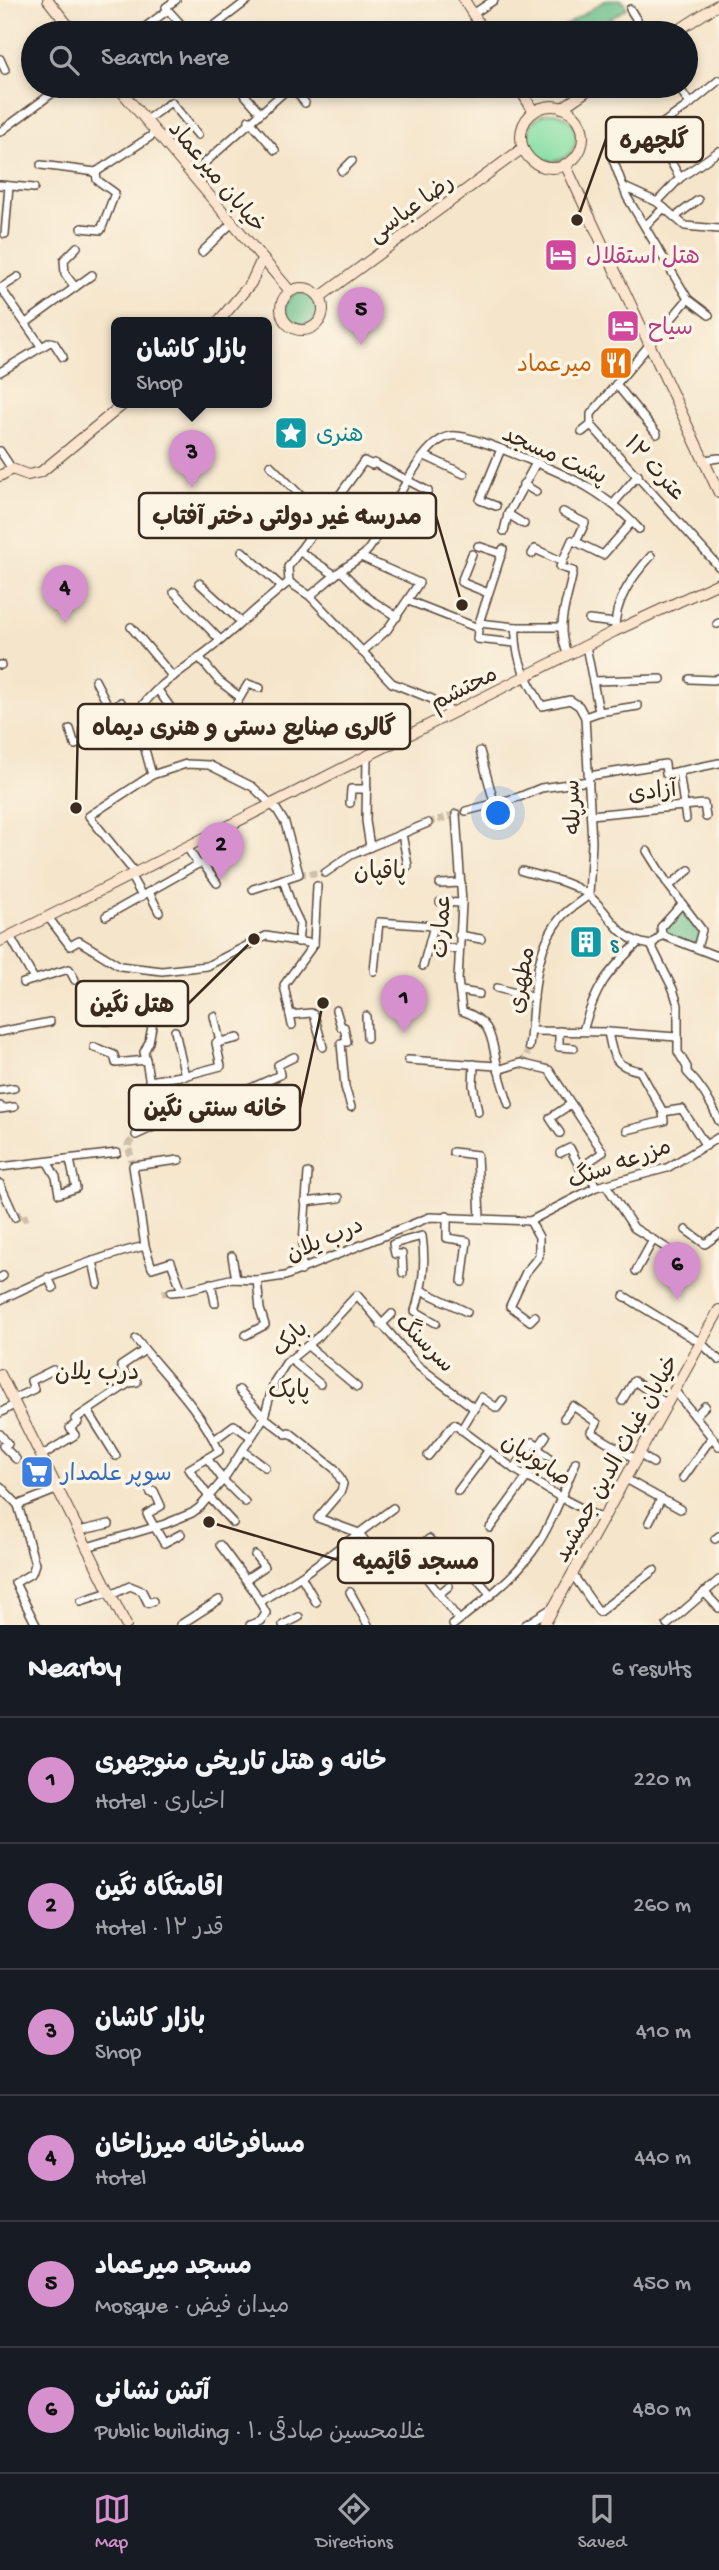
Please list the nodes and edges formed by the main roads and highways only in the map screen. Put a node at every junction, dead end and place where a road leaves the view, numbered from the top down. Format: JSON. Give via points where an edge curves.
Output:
{"nodes":[{"id":1,"x":48,"y":0,"type":"edge"},
{"id":2,"x":464,"y":0,"type":"edge"},
{"id":3,"x":718,"y":3,"type":"edge"},
{"id":4,"x":65,"y":21,"type":"edge"},
{"id":5,"x":477,"y":21,"type":"edge"},
{"id":6,"x":692,"y":21,"type":"edge"},
{"id":7,"x":127,"y":98,"type":"edge"},
{"id":8,"x":526,"y":98,"type":"edge"},
{"id":9,"x":577,"y":98,"type":"edge"},
{"id":10,"x":562,"y":108,"type":"junction"},
{"id":11,"x":534,"y":111,"type":"junction"},
{"id":12,"x":523,"y":148,"type":"junction"},
{"id":13,"x":565,"y":164,"type":"junction"},
{"id":14,"x":262,"y":258,"type":"junction"},
{"id":15,"x":272,"y":270,"type":"junction"},
{"id":16,"x":251,"y":283,"type":"junction"},
{"id":17,"x":290,"y":291,"type":"junction"},
{"id":18,"x":320,"y":297,"type":"junction"},
{"id":19,"x":222,"y":317,"type":"edge"},
{"id":20,"x":119,"y":408,"type":"edge"},
{"id":21,"x":0,"y":476,"type":"edge"},
{"id":22,"x":719,"y":493,"type":"edge"},
{"id":23,"x":719,"y":583,"type":"edge"},
{"id":24,"x":5,"y":939,"type":"edge"},
{"id":25,"x":719,"y":1310,"type":"edge"},
{"id":26,"x":0,"y":1374,"type":"edge"},
{"id":27,"x":126,"y":1625,"type":"edge"},
{"id":28,"x":544,"y":1625,"type":"edge"}],
"edges":[{"from":1,"to":4,"type":"main road"},
{"from":2,"to":5,"type":"main road"},
{"from":3,"to":6,"type":"main road"},
{"from":7,"to":14,"type":"main road","name":"خیابان میرعماد"},
{"from":8,"to":11,"type":"main road"},
{"from":9,"to":10,"type":"main road"},
{"from":10,"to":11,"type":"main road"},
{"from":10,"to":13,"type":"main road","via":[[578,120],[582,140],[574,158]]},
{"from":11,"to":12,"type":"main road","via":[[522,128]]},
{"from":12,"to":13,"type":"main road","via":[[546,167]]},
{"from":12,"to":18,"type":"main road","name":"رضا عباسی"},
{"from":13,"to":22,"type":"main road","via":[[579,181]]},
{"from":14,"to":15,"type":"main road","name":"خیابان میرعماد"},
{"from":14,"to":16,"type":"main road"},
{"from":15,"to":16,"type":"main road"},
{"from":15,"to":17,"type":"main road","name":"خیابان میرعماد"},
{"from":16,"to":19,"type":"main road"},
{"from":17,"to":18,"type":"main road","via":[[309,288]]},
{"from":17,"to":18,"type":"main road","via":[[280,310],[286,323],[298,330],[313,328],[322,317]]},
{"from":20,"to":21,"type":"main road","via":[[41,472],[28,475],[12,468]]},
{"from":23,"to":24,"type":"main road","name":"محتشم","via":[[615,627],[586,646]]},
{"from":25,"to":28,"type":"main road","name":"خیابان غیاث الدین جمشید"},
{"from":26,"to":27,"type":"main road"}]}
